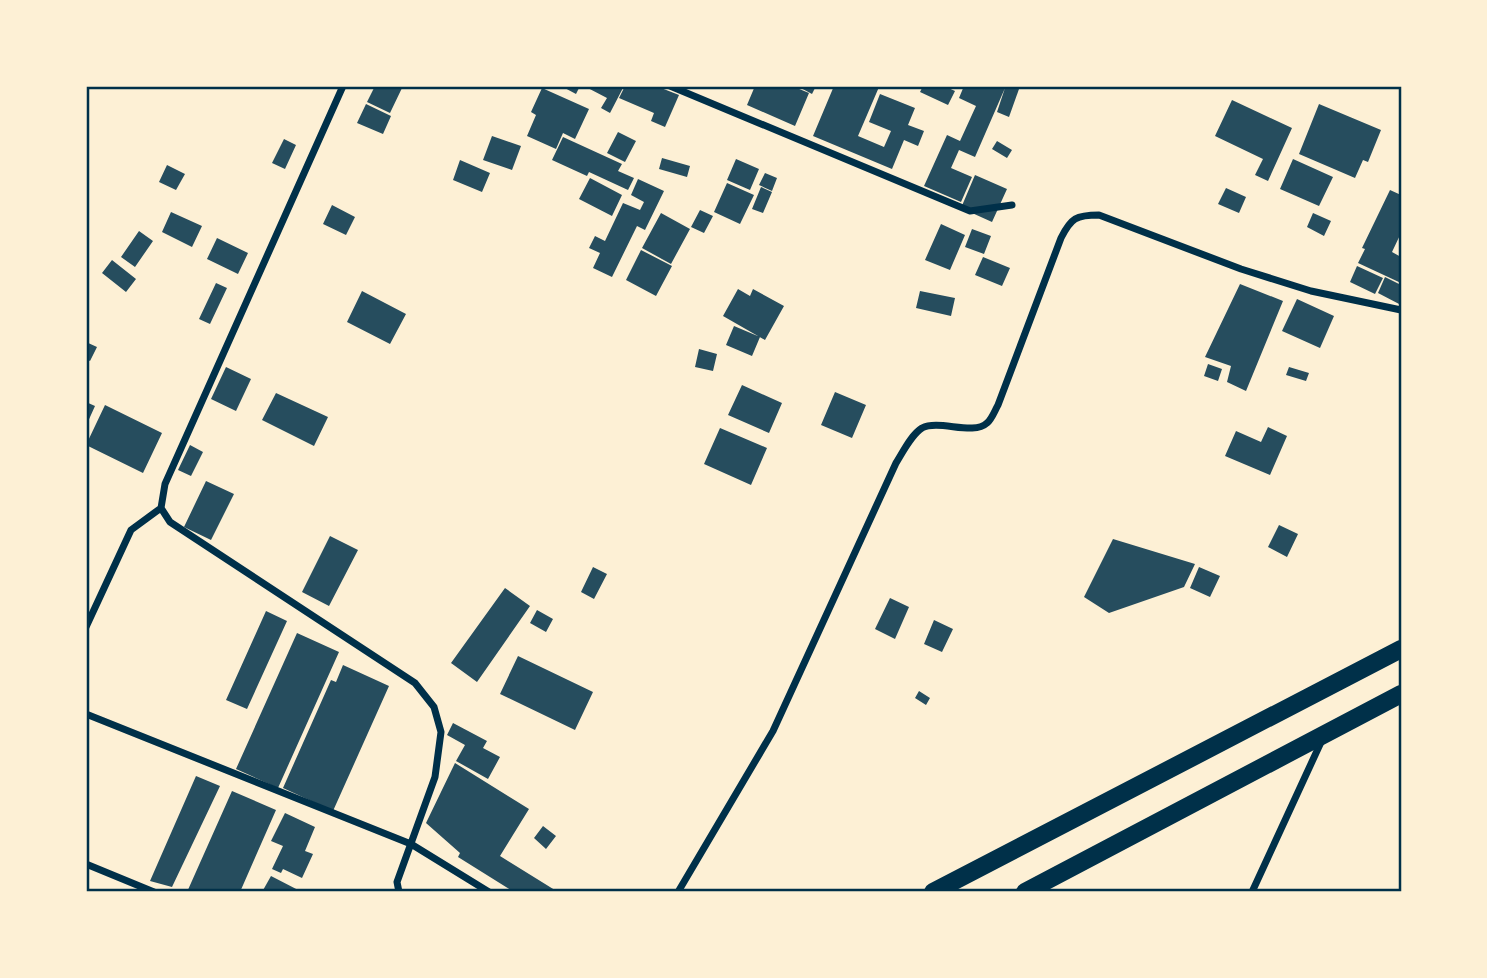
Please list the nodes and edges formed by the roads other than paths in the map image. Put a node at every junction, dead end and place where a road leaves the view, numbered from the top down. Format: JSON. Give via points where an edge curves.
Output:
{"nodes":[{"id":1,"x":343,"y":86,"type":"edge"},
{"id":2,"x":670,"y":86,"type":"edge"},
{"id":3,"x":1012,"y":205,"type":"dead end"},
{"id":4,"x":1401,"y":310,"type":"edge"},
{"id":5,"x":160,"y":508,"type":"junction"},
{"id":6,"x":86,"y":627,"type":"edge"},
{"id":7,"x":1401,"y":649,"type":"edge"},
{"id":8,"x":1401,"y":694,"type":"edge"},
{"id":9,"x":86,"y":714,"type":"edge"},
{"id":10,"x":1324,"y":736,"type":"junction"},
{"id":11,"x":411,"y":844,"type":"junction"},
{"id":12,"x":86,"y":864,"type":"edge"},
{"id":13,"x":155,"y":892,"type":"edge"},
{"id":14,"x":399,"y":892,"type":"edge"},
{"id":15,"x":489,"y":892,"type":"edge"},
{"id":16,"x":678,"y":892,"type":"edge"},
{"id":17,"x":933,"y":892,"type":"edge"},
{"id":18,"x":1026,"y":892,"type":"edge"},
{"id":19,"x":1252,"y":892,"type":"edge"}],
"edges":[{"from":1,"to":5,"type":"street","via":[[165,484]]},
{"from":2,"to":3,"type":"street","via":[[970,211]]},
{"from":4,"to":16,"type":"street","via":[[1299,288],[1099,215],[1070,221],[987,424],[923,427],[913,436],[896,463],[773,731]]},
{"from":5,"to":6,"type":"street","via":[[131,530]]},
{"from":5,"to":11,"type":"street","via":[[181,530],[415,683],[433,707],[441,732],[435,777]]},
{"from":7,"to":17,"type":"highway"},
{"from":8,"to":10,"type":"highway"},
{"from":9,"to":11,"type":"street"},
{"from":10,"to":18,"type":"highway"},
{"from":10,"to":19,"type":"street"},
{"from":11,"to":14,"type":"street","via":[[397,882]]},
{"from":11,"to":15,"type":"street"},
{"from":12,"to":13,"type":"street"}]}
